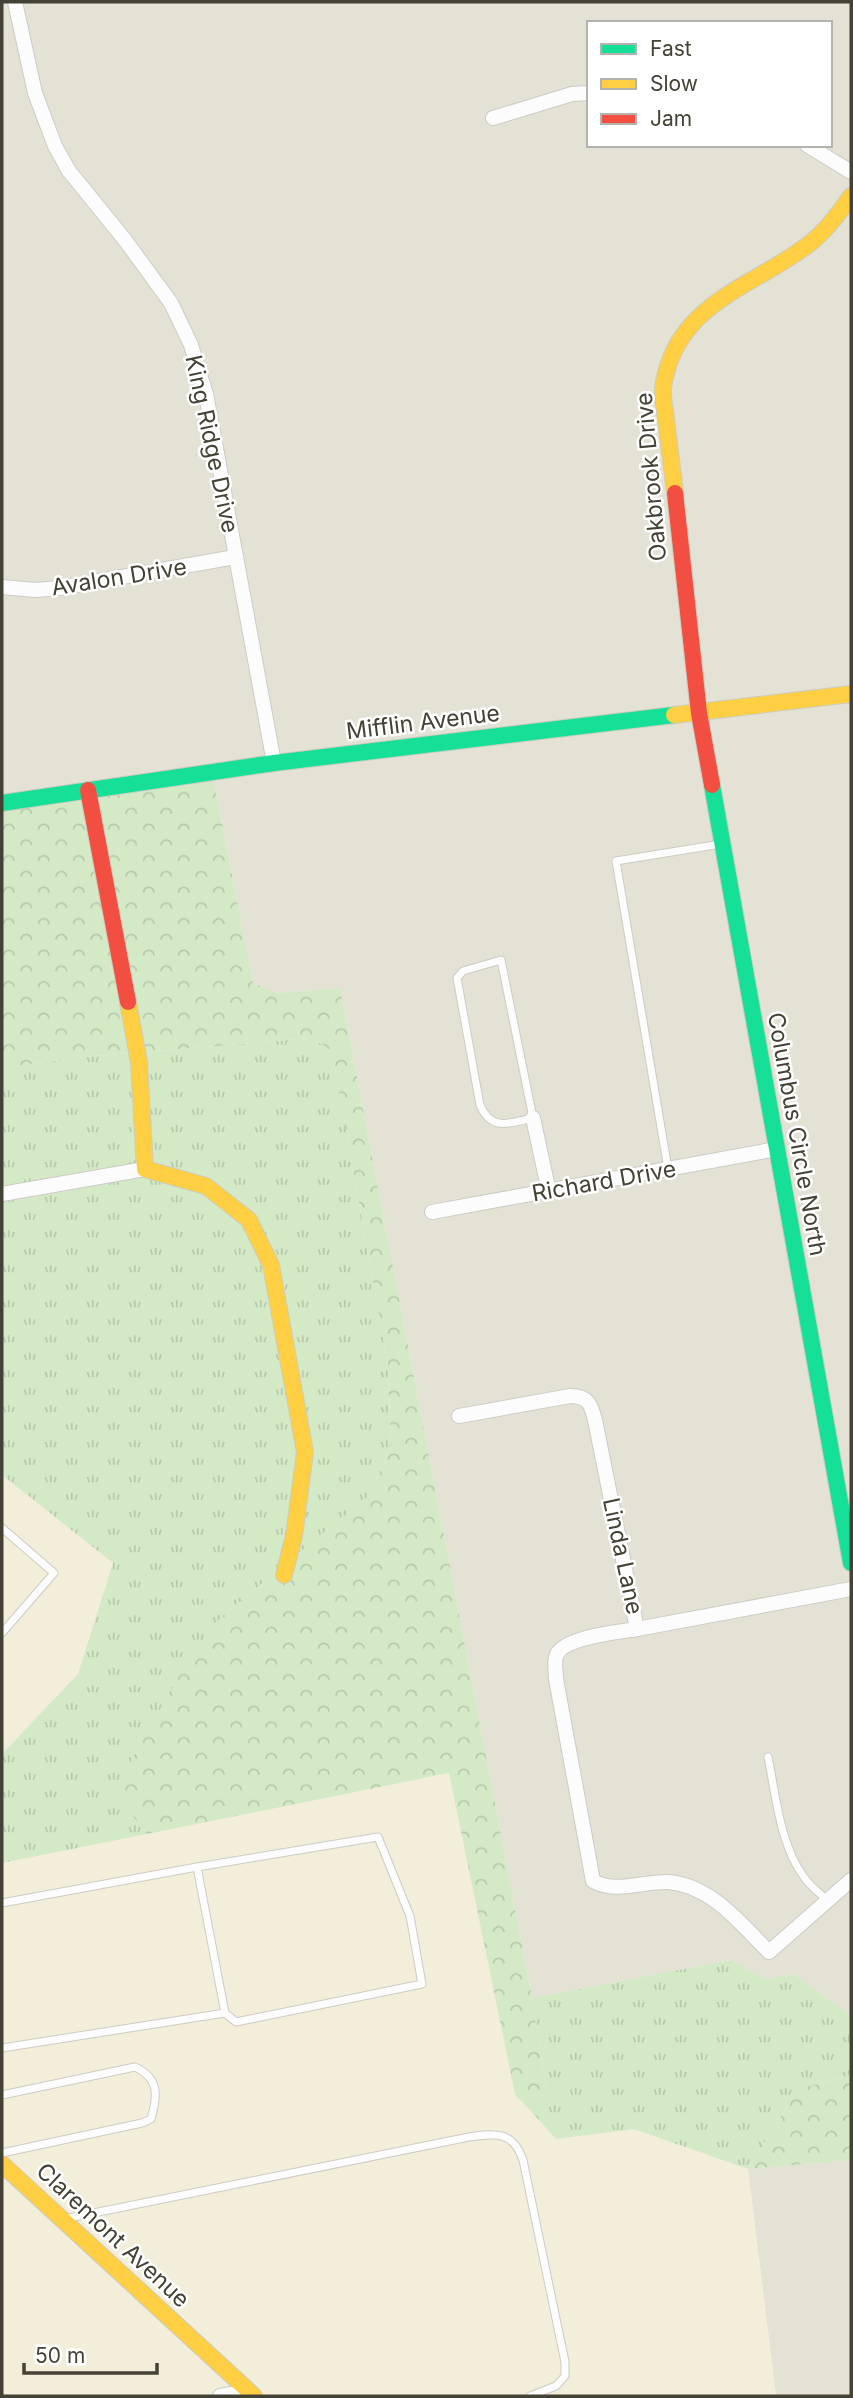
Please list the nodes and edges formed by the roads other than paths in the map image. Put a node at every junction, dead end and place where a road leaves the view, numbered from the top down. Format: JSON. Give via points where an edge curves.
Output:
{"nodes":[{"id":1,"x":15,"y":2,"type":"edge"},
{"id":2,"x":587,"y":93,"type":"edge"},
{"id":3,"x":492,"y":118,"type":"dead end"},
{"id":4,"x":810,"y":147,"type":"edge"},
{"id":5,"x":851,"y":172,"type":"edge"},
{"id":6,"x":851,"y":196,"type":"edge"},
{"id":7,"x":236,"y":557,"type":"junction"},
{"id":8,"x":2,"y":587,"type":"edge"},
{"id":9,"x":851,"y":694,"type":"edge"},
{"id":10,"x":699,"y":713,"type":"junction"},
{"id":11,"x":274,"y":763,"type":"junction"},
{"id":12,"x":88,"y":790,"type":"junction"},
{"id":13,"x":2,"y":803,"type":"edge"},
{"id":14,"x":722,"y":844,"type":"junction"},
{"id":15,"x":533,"y":1118,"type":"junction"},
{"id":16,"x":777,"y":1149,"type":"junction"},
{"id":17,"x":145,"y":1169,"type":"junction"},
{"id":18,"x":668,"y":1170,"type":"junction"},
{"id":19,"x":549,"y":1192,"type":"junction"},
{"id":20,"x":2,"y":1194,"type":"edge"},
{"id":21,"x":432,"y":1212,"type":"dead end"},
{"id":22,"x":459,"y":1416,"type":"dead end"},
{"id":23,"x":2,"y":1528,"type":"edge"},
{"id":24,"x":851,"y":1563,"type":"edge"},
{"id":25,"x":284,"y":1574,"type":"dead end"},
{"id":26,"x":851,"y":1589,"type":"edge"},
{"id":27,"x":637,"y":1629,"type":"junction"},
{"id":28,"x":2,"y":1633,"type":"edge"},
{"id":29,"x":768,"y":1757,"type":"dead end"},
{"id":30,"x":197,"y":1867,"type":"junction"},
{"id":31,"x":851,"y":1880,"type":"edge"},
{"id":32,"x":828,"y":1901,"type":"junction"},
{"id":33,"x":2,"y":1903,"type":"edge"},
{"id":34,"x":225,"y":2012,"type":"junction"},
{"id":35,"x":2,"y":2048,"type":"edge"},
{"id":36,"x":2,"y":2095,"type":"edge"},
{"id":37,"x":2,"y":2153,"type":"edge"},
{"id":38,"x":2,"y":2164,"type":"edge"},
{"id":39,"x":64,"y":2219,"type":"junction"},
{"id":40,"x":251,"y":2394,"type":"edge"},
{"id":41,"x":220,"y":2396,"type":"edge"},
{"id":42,"x":530,"y":2396,"type":"edge"}],
"edges":[{"from":1,"to":7,"type":"street","name":"King Ridge Drive","via":[[35,93],[55,146],[69,172],[125,240],[182,321],[206,394]]},
{"from":2,"to":3,"type":"street"},
{"from":4,"to":5,"type":"street"},
{"from":6,"to":10,"type":"street","name":"Oakbrook Drive","via":[[814,239],[703,310],[671,352],[663,405]]},
{"from":7,"to":8,"type":"street","name":"Avalon Drive","via":[[60,588]]},
{"from":7,"to":11,"type":"street","name":"King Ridge Drive"},
{"from":9,"to":10,"type":"street","name":"Mifflin Avenue"},
{"from":10,"to":11,"type":"street","name":"Mifflin Avenue"},
{"from":10,"to":14,"type":"street","name":"Columbus Circle North"},
{"from":11,"to":12,"type":"street","name":"Mifflin Avenue"},
{"from":12,"to":13,"type":"street","name":"Mifflin Avenue"},
{"from":12,"to":17,"type":"street","via":[[139,1062]]},
{"from":14,"to":16,"type":"street","name":"Columbus Circle North"},
{"from":14,"to":18,"type":"lane","via":[[616,861]]},
{"from":15,"to":15,"type":"lane","via":[[505,1124],[486,1118],[458,991],[457,978],[463,971],[501,960]]},
{"from":15,"to":19,"type":"street"},
{"from":16,"to":18,"type":"street","name":"Richard Drive"},
{"from":16,"to":24,"type":"street","name":"Columbus Circle North"},
{"from":17,"to":20,"type":"street"},
{"from":17,"to":25,"type":"street","via":[[206,1186],[249,1220],[271,1265],[305,1452]]},
{"from":18,"to":19,"type":"street","name":"Richard Drive"},
{"from":19,"to":21,"type":"street","name":"Richard Drive"},
{"from":22,"to":27,"type":"street","name":"Linda Lane","via":[[570,1396],[589,1402]]},
{"from":23,"to":28,"type":"lane","via":[[54,1573]]},
{"from":26,"to":27,"type":"street","name":"Linda Lane"},
{"from":27,"to":32,"type":"street","via":[[573,1641],[556,1656],[556,1679],[593,1881],[604,1887],[667,1882],[698,1889],[769,1952]]},
{"from":29,"to":32,"type":"lane","via":[[793,1860]]},
{"from":30,"to":33,"type":"lane"},
{"from":30,"to":34,"type":"lane"},
{"from":30,"to":34,"type":"lane","via":[[378,1837],[410,1916],[422,1984],[236,2022]]},
{"from":31,"to":32,"type":"street"},
{"from":34,"to":35,"type":"lane"},
{"from":36,"to":37,"type":"lane","via":[[135,2067],[153,2081],[156,2102],[151,2119],[142,2123]]},
{"from":38,"to":39,"type":"street","name":"Claremont Avenue"},
{"from":39,"to":40,"type":"street","name":"Claremont Avenue"},
{"from":39,"to":42,"type":"lane","via":[[485,2134],[511,2139],[523,2160],[565,2362],[565,2376],[556,2386]]},
{"from":40,"to":41,"type":"street"}]}
